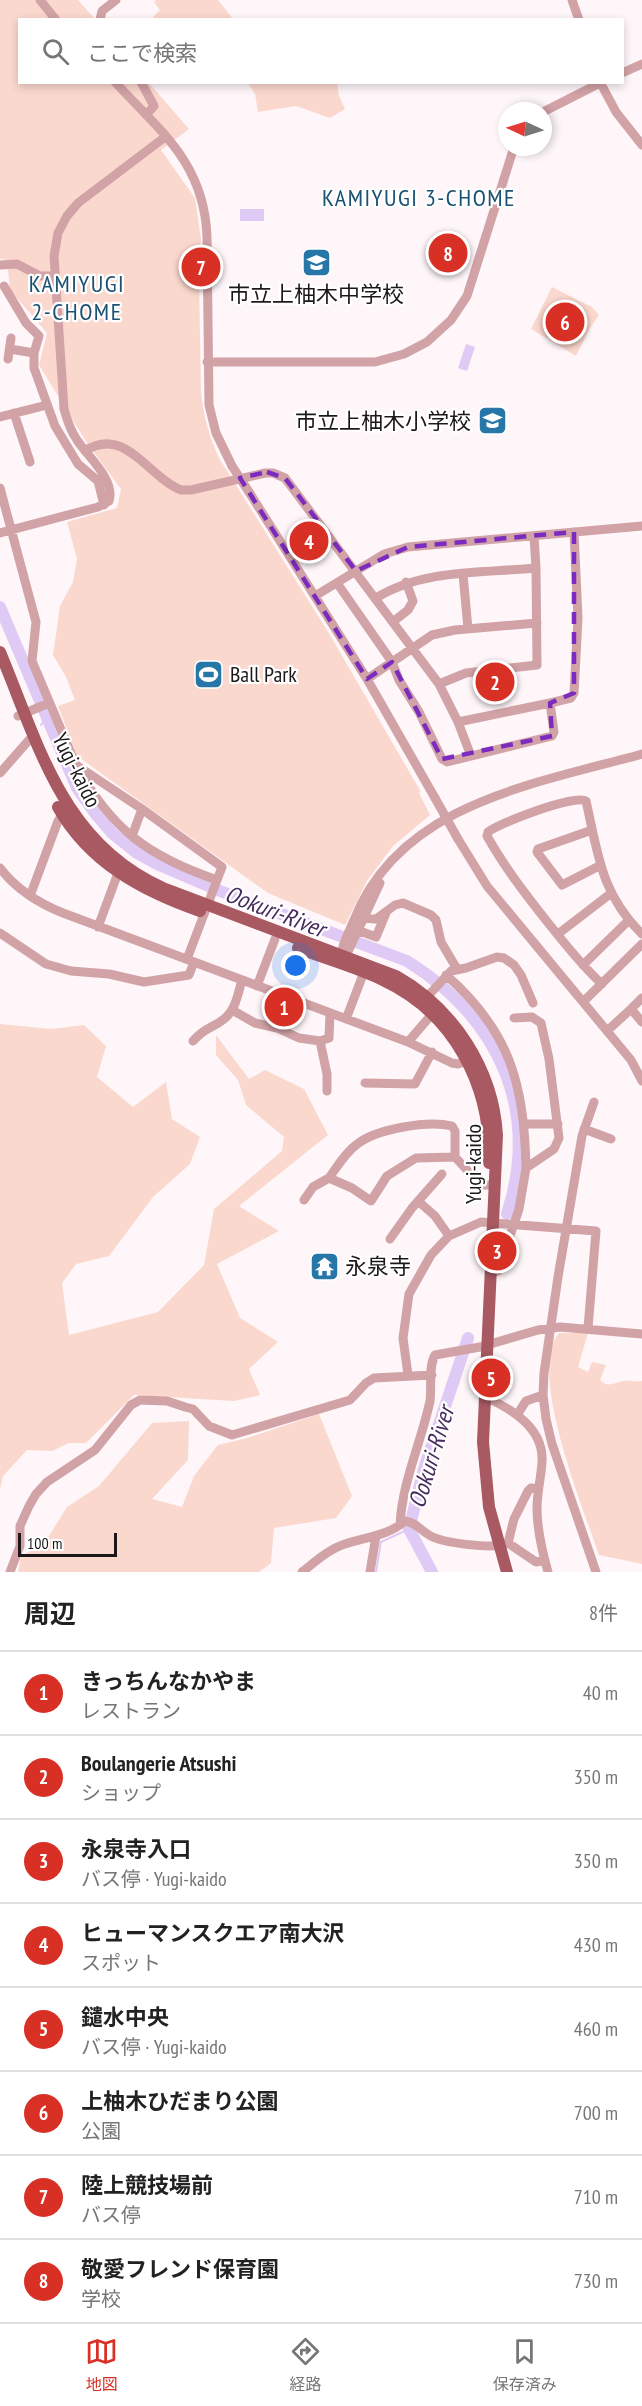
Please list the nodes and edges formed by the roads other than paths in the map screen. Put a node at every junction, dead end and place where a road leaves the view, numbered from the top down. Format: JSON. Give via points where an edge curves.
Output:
{"nodes":[{"id":1,"x":40,"y":0,"type":"edge"},
{"id":2,"x":116,"y":0,"type":"edge"},
{"id":3,"x":572,"y":0,"type":"edge"},
{"id":4,"x":54,"y":18,"type":"edge"},
{"id":5,"x":100,"y":18,"type":"edge"},
{"id":6,"x":578,"y":18,"type":"edge"},
{"id":7,"x":642,"y":64,"type":"edge"},
{"id":8,"x":624,"y":72,"type":"edge"},
{"id":9,"x":117,"y":84,"type":"edge"},
{"id":10,"x":142,"y":84,"type":"edge"},
{"id":11,"x":599,"y":84,"type":"edge"},
{"id":12,"x":602,"y":84,"type":"edge"},
{"id":13,"x":552,"y":108,"type":"edge"},
{"id":14,"x":146,"y":115,"type":"junction"},
{"id":15,"x":165,"y":137,"type":"junction"},
{"id":16,"x":642,"y":145,"type":"edge"},
{"id":17,"x":511,"y":156,"type":"edge"},
{"id":18,"x":0,"y":265,"type":"edge"},
{"id":19,"x":55,"y":276,"type":"junction"},
{"id":20,"x":4,"y":286,"type":"dead end"},
{"id":21,"x":11,"y":338,"type":"dead end"},
{"id":22,"x":34,"y":353,"type":"junction"},
{"id":23,"x":207,"y":362,"type":"junction"},
{"id":24,"x":47,"y":405,"type":"junction"},
{"id":25,"x":14,"y":413,"type":"junction"},
{"id":26,"x":1,"y":414,"type":"edge"},
{"id":27,"x":85,"y":451,"type":"junction"},
{"id":28,"x":30,"y":462,"type":"dead end"},
{"id":29,"x":0,"y":488,"type":"edge"},
{"id":30,"x":104,"y":505,"type":"junction"},
{"id":31,"x":642,"y":526,"type":"edge"},
{"id":32,"x":11,"y":531,"type":"junction"},
{"id":33,"x":574,"y":532,"type":"junction"},
{"id":34,"x":0,"y":533,"type":"edge"},
{"id":35,"x":534,"y":536,"type":"junction"},
{"id":36,"x":536,"y":568,"type":"junction"},
{"id":37,"x":356,"y":571,"type":"junction"},
{"id":38,"x":463,"y":574,"type":"junction"},
{"id":39,"x":406,"y":582,"type":"junction"},
{"id":40,"x":337,"y":583,"type":"junction"},
{"id":41,"x":315,"y":596,"type":"junction"},
{"id":42,"x":376,"y":598,"type":"junction"},
{"id":43,"x":394,"y":621,"type":"junction"},
{"id":44,"x":537,"y":623,"type":"junction"},
{"id":45,"x":468,"y":629,"type":"junction"},
{"id":46,"x":413,"y":647,"type":"junction"},
{"id":47,"x":0,"y":652,"type":"edge"},
{"id":48,"x":392,"y":662,"type":"junction"},
{"id":49,"x":0,"y":672,"type":"edge"},
{"id":50,"x":368,"y":679,"type":"junction"},
{"id":51,"x":439,"y":684,"type":"junction"},
{"id":52,"x":49,"y":703,"type":"junction"},
{"id":53,"x":550,"y":703,"type":"junction"},
{"id":54,"x":26,"y":712,"type":"junction"},
{"id":55,"x":458,"y":722,"type":"junction"},
{"id":56,"x":29,"y":740,"type":"junction"},
{"id":57,"x":642,"y":754,"type":"edge"},
{"id":58,"x":471,"y":756,"type":"junction"},
{"id":59,"x":76,"y":765,"type":"junction"},
{"id":60,"x":0,"y":773,"type":"edge"},
{"id":61,"x":142,"y":809,"type":"junction"},
{"id":62,"x":63,"y":814,"type":"junction"},
{"id":63,"x":592,"y":830,"type":"junction"},
{"id":64,"x":132,"y":836,"type":"junction"},
{"id":65,"x":393,"y":861,"type":"junction"},
{"id":66,"x":601,"y":865,"type":"junction"},
{"id":67,"x":118,"y":873,"type":"junction"},
{"id":68,"x":2,"y":876,"type":"edge"},
{"id":69,"x":217,"y":881,"type":"junction"},
{"id":70,"x":610,"y":894,"type":"junction"},
{"id":71,"x":30,"y":896,"type":"junction"},
{"id":72,"x":208,"y":905,"type":"junction"},
{"id":73,"x":386,"y":913,"type":"junction"},
{"id":74,"x":362,"y":918,"type":"junction"},
{"id":75,"x":628,"y":921,"type":"junction"},
{"id":76,"x":98,"y":927,"type":"junction"},
{"id":77,"x":354,"y":932,"type":"junction"},
{"id":78,"x":0,"y":933,"type":"edge"},
{"id":79,"x":558,"y":934,"type":"junction"},
{"id":80,"x":642,"y":934,"type":"edge"},
{"id":81,"x":275,"y":939,"type":"junction"},
{"id":82,"x":642,"y":944,"type":"edge"},
{"id":83,"x":345,"y":953,"type":"junction"},
{"id":84,"x":191,"y":961,"type":"junction"},
{"id":85,"x":582,"y":965,"type":"junction"},
{"id":86,"x":457,"y":969,"type":"junction"},
{"id":87,"x":364,"y":972,"type":"junction"},
{"id":88,"x":445,"y":976,"type":"junction"},
{"id":89,"x":242,"y":980,"type":"junction"},
{"id":90,"x":602,"y":984,"type":"junction"},
{"id":91,"x":257,"y":986,"type":"junction"},
{"id":92,"x":431,"y":993,"type":"junction"},
{"id":93,"x":642,"y":998,"type":"edge"},
{"id":94,"x":583,"y":1002,"type":"junction"},
{"id":95,"x":533,"y":1003,"type":"dead end"},
{"id":96,"x":631,"y":1009,"type":"junction"},
{"id":97,"x":232,"y":1010,"type":"junction"},
{"id":98,"x":330,"y":1013,"type":"junction"},
{"id":99,"x":432,"y":1014,"type":"junction"},
{"id":100,"x":514,"y":1018,"type":"dead end"},
{"id":101,"x":346,"y":1019,"type":"junction"},
{"id":102,"x":642,"y":1022,"type":"edge"},
{"id":103,"x":607,"y":1031,"type":"junction"},
{"id":104,"x":193,"y":1041,"type":"dead end"},
{"id":105,"x":320,"y":1041,"type":"junction"},
{"id":106,"x":408,"y":1042,"type":"junction"},
{"id":107,"x":432,"y":1052,"type":"junction"},
{"id":108,"x":472,"y":1059,"type":"junction"},
{"id":109,"x":642,"y":1081,"type":"edge"},
{"id":110,"x":365,"y":1083,"type":"dead end"},
{"id":111,"x":327,"y":1091,"type":"dead end"},
{"id":112,"x":594,"y":1102,"type":"dead end"},
{"id":113,"x":525,"y":1124,"type":"junction"},
{"id":114,"x":558,"y":1124,"type":"junction"},
{"id":115,"x":584,"y":1129,"type":"junction"},
{"id":116,"x":611,"y":1139,"type":"dead end"},
{"id":117,"x":455,"y":1157,"type":"junction"},
{"id":118,"x":526,"y":1168,"type":"junction"},
{"id":119,"x":442,"y":1174,"type":"dead end"},
{"id":120,"x":329,"y":1178,"type":"junction"},
{"id":121,"x":488,"y":1185,"type":"junction"},
{"id":122,"x":304,"y":1200,"type":"dead end"},
{"id":123,"x":418,"y":1201,"type":"junction"},
{"id":124,"x":493,"y":1222,"type":"junction"},
{"id":125,"x":512,"y":1223,"type":"junction"},
{"id":126,"x":567,"y":1228,"type":"junction"},
{"id":127,"x":449,"y":1236,"type":"junction"},
{"id":128,"x":390,"y":1239,"type":"dead end"},
{"id":129,"x":491,"y":1273,"type":"junction"},
{"id":130,"x":551,"y":1328,"type":"junction"},
{"id":131,"x":588,"y":1328,"type":"junction"},
{"id":132,"x":642,"y":1334,"type":"edge"},
{"id":133,"x":479,"y":1347,"type":"junction"},
{"id":134,"x":408,"y":1375,"type":"junction"},
{"id":135,"x":432,"y":1375,"type":"junction"},
{"id":136,"x":543,"y":1395,"type":"junction"},
{"id":137,"x":485,"y":1397,"type":"junction"},
{"id":138,"x":517,"y":1415,"type":"junction"},
{"id":139,"x":538,"y":1489,"type":"junction"},
{"id":140,"x":403,"y":1523,"type":"junction"},
{"id":141,"x":376,"y":1536,"type":"junction"},
{"id":142,"x":499,"y":1545,"type":"junction"},
{"id":143,"x":545,"y":1560,"type":"junction"},
{"id":144,"x":10,"y":1572,"type":"edge"},
{"id":145,"x":302,"y":1572,"type":"edge"},
{"id":146,"x":370,"y":1572,"type":"edge"},
{"id":147,"x":499,"y":1572,"type":"edge"},
{"id":148,"x":507,"y":1572,"type":"edge"},
{"id":149,"x":548,"y":1572,"type":"edge"},
{"id":150,"x":596,"y":1572,"type":"edge"}],
"edges":[{"from":1,"to":4,"type":"street"},
{"from":2,"to":5,"type":"street","via":[[102,11]]},
{"from":3,"to":6,"type":"street"},
{"from":7,"to":8,"type":"street"},
{"from":9,"to":14,"type":"street"},
{"from":10,"to":14,"type":"street","via":[[154,106]]},
{"from":11,"to":13,"type":"street"},
{"from":12,"to":16,"type":"street","via":[[616,112]]},
{"from":14,"to":15,"type":"street"},
{"from":15,"to":19,"type":"street","via":[[71,210],[57,239]]},
{"from":15,"to":23,"type":"street","via":[[192,170],[205,207]]},
{"from":17,"to":23,"type":"street","via":[[467,296],[451,321],[427,342],[375,362]]},
{"from":18,"to":19,"type":"street","via":[[17,264],[40,276]]},
{"from":19,"to":27,"type":"street","via":[[64,409]]},
{"from":20,"to":22,"type":"street","via":[[26,323],[39,336]]},
{"from":21,"to":22,"type":"street","via":[[9,354]]},
{"from":22,"to":24,"type":"street","via":[[33,368]]},
{"from":23,"to":41,"type":"street","bridge":true,"via":[[212,421],[224,451]]},
{"from":24,"to":25,"type":"street"},
{"from":24,"to":30,"type":"street","via":[[70,453],[98,481]]},
{"from":25,"to":26,"type":"street"},
{"from":25,"to":28,"type":"street"},
{"from":27,"to":30,"type":"street","via":[[110,489],[111,498]]},
{"from":27,"to":37,"type":"street","via":[[100,443],[121,447],[181,490],[261,473],[278,474],[292,486]]},
{"from":29,"to":32,"type":"street"},
{"from":30,"to":32,"type":"street"},
{"from":31,"to":33,"type":"street"},
{"from":32,"to":34,"type":"street"},
{"from":32,"to":52,"type":"street","via":[[36,622],[32,661]]},
{"from":33,"to":35,"type":"street"},
{"from":33,"to":53,"type":"street","via":[[578,618],[574,693],[571,698]]},
{"from":35,"to":36,"type":"street"},
{"from":35,"to":37,"type":"street","via":[[408,547],[384,554]]},
{"from":36,"to":38,"type":"street"},
{"from":36,"to":44,"type":"street"},
{"from":37,"to":40,"type":"street"},
{"from":37,"to":42,"type":"street"},
{"from":38,"to":39,"type":"street"},
{"from":38,"to":45,"type":"street"},
{"from":39,"to":42,"type":"street"},
{"from":39,"to":43,"type":"street","via":[[413,601]]},
{"from":40,"to":41,"type":"street"},
{"from":40,"to":48,"type":"street"},
{"from":41,"to":50,"type":"street"},
{"from":42,"to":43,"type":"street"},
{"from":43,"to":46,"type":"street"},
{"from":44,"to":45,"type":"street"},
{"from":44,"to":51,"type":"street","via":[[534,667],[466,673]]},
{"from":45,"to":46,"type":"street","via":[[440,633]]},
{"from":46,"to":48,"type":"street"},
{"from":46,"to":51,"type":"street"},
{"from":47,"to":54,"type":"main road","name":"Yugi-kaido"},
{"from":48,"to":50,"type":"street"},
{"from":48,"to":58,"type":"street","via":[[442,759],[447,762]]},
{"from":49,"to":54,"type":"main road","name":"Yugi-kaido"},
{"from":50,"to":94,"type":"street","bridge":true,"via":[[487,886]]},
{"from":51,"to":55,"type":"street"},
{"from":52,"to":54,"type":"street"},
{"from":52,"to":59,"type":"street"},
{"from":53,"to":55,"type":"street"},
{"from":53,"to":58,"type":"street","via":[[552,736]]},
{"from":54,"to":56,"type":"main road","name":"Yugi-kaido"},
{"from":54,"to":72,"type":"main road","name":"Yugi-kaido","via":[[65,803],[102,848],[147,880]]},
{"from":55,"to":58,"type":"street"},
{"from":56,"to":60,"type":"street"},
{"from":56,"to":62,"type":"main road","name":"Yugi-kaido"},
{"from":57,"to":65,"type":"street","via":[[475,803],[428,828]]},
{"from":59,"to":61,"type":"street"},
{"from":59,"to":64,"type":"street","via":[[101,806]]},
{"from":61,"to":64,"type":"street"},
{"from":61,"to":69,"type":"street","via":[[222,867]]},
{"from":62,"to":67,"type":"main road","name":"Yugi-kaido","via":[[86,844]]},
{"from":62,"to":71,"type":"street"},
{"from":63,"to":66,"type":"street"},
{"from":63,"to":66,"type":"street","via":[[537,852],[562,885]]},
{"from":63,"to":79,"type":"street","via":[[582,798],[562,802],[488,832],[502,863]]},
{"from":64,"to":69,"type":"street","via":[[173,864]]},
{"from":65,"to":74,"type":"street"},
{"from":65,"to":77,"type":"street","via":[[365,896]]},
{"from":66,"to":70,"type":"street"},
{"from":67,"to":72,"type":"main road","name":"Yugi-kaido","via":[[150,892]]},
{"from":67,"to":76,"type":"street"},
{"from":68,"to":71,"type":"street"},
{"from":69,"to":72,"type":"street"},
{"from":70,"to":75,"type":"street"},
{"from":70,"to":79,"type":"street"},
{"from":71,"to":76,"type":"street"},
{"from":72,"to":81,"type":"main road","name":"Yugi-kaido"},
{"from":72,"to":83,"type":"main road","name":"Yugi-kaido"},
{"from":72,"to":84,"type":"street"},
{"from":73,"to":74,"type":"street","via":[[375,920]]},
{"from":73,"to":77,"type":"street","via":[[376,937]]},
{"from":73,"to":86,"type":"street","via":[[403,903],[432,915],[441,942]]},
{"from":74,"to":77,"type":"street"},
{"from":75,"to":80,"type":"street"},
{"from":75,"to":85,"type":"street"},
{"from":76,"to":84,"type":"street"},
{"from":77,"to":83,"type":"street"},
{"from":78,"to":84,"type":"street","via":[[46,964],[134,981],[189,975]]},
{"from":79,"to":85,"type":"street"},
{"from":81,"to":83,"type":"main road","name":"Yugi-kaido"},
{"from":81,"to":91,"type":"street"},
{"from":82,"to":90,"type":"street"},
{"from":83,"to":87,"type":"main road","name":"Yugi-kaido"},
{"from":83,"to":92,"type":"main road","name":"Yugi-kaido"},
{"from":84,"to":89,"type":"street"},
{"from":85,"to":90,"type":"street"},
{"from":86,"to":88,"type":"street"},
{"from":86,"to":95,"type":"street","via":[[504,958],[521,975]]},
{"from":87,"to":99,"type":"main road","name":"Yugi-kaido","via":[[401,990]]},
{"from":87,"to":101,"type":"street"},
{"from":88,"to":92,"type":"street"},
{"from":88,"to":113,"type":"street","via":[[480,1010],[508,1055]]},
{"from":89,"to":91,"type":"street"},
{"from":89,"to":97,"type":"street"},
{"from":90,"to":94,"type":"street"},
{"from":91,"to":98,"type":"street"},
{"from":92,"to":108,"type":"main road","name":"Yugi-kaido","via":[[459,1031]]},
{"from":93,"to":96,"type":"street"},
{"from":94,"to":103,"type":"street"},
{"from":96,"to":102,"type":"street"},
{"from":96,"to":103,"type":"street"},
{"from":97,"to":104,"type":"street","via":[[223,1020],[202,1030]]},
{"from":97,"to":105,"type":"street","via":[[255,1023]]},
{"from":98,"to":101,"type":"street"},
{"from":98,"to":105,"type":"street","via":[[329,1038]]},
{"from":99,"to":106,"type":"street"},
{"from":99,"to":108,"type":"main road","name":"Yugi-kaido"},
{"from":100,"to":114,"type":"street","via":[[532,1017],[541,1023]]},
{"from":101,"to":106,"type":"street"},
{"from":103,"to":109,"type":"street","via":[[631,1060]]},
{"from":105,"to":111,"type":"street"},
{"from":106,"to":107,"type":"street"},
{"from":107,"to":108,"type":"street","via":[[453,1064]]},
{"from":107,"to":110,"type":"street","via":[[416,1084]]},
{"from":108,"to":121,"type":"main road","name":"Yugi-kaido","via":[[487,1121]]},
{"from":108,"to":124,"type":"main road","name":"Yugi-kaido","via":[[489,1091],[497,1126]]},
{"from":112,"to":115,"type":"street"},
{"from":113,"to":114,"type":"street"},
{"from":113,"to":118,"type":"street"},
{"from":114,"to":118,"type":"street","via":[[558,1143],[554,1149]]},
{"from":115,"to":116,"type":"street"},
{"from":115,"to":126,"type":"street"},
{"from":117,"to":120,"type":"street","via":[[416,1158],[387,1176],[371,1201]]},
{"from":117,"to":120,"type":"street","via":[[452,1126],[419,1125],[372,1134],[354,1145]]},
{"from":117,"to":121,"type":"street","via":[[481,1185]]},
{"from":118,"to":125,"type":"street","via":[[519,1209]]},
{"from":119,"to":123,"type":"street"},
{"from":120,"to":122,"type":"street","via":[[313,1187]]},
{"from":121,"to":124,"type":"main road","name":"Yugi-kaido"},
{"from":123,"to":127,"type":"street"},
{"from":123,"to":128,"type":"street"},
{"from":124,"to":125,"type":"street"},
{"from":124,"to":127,"type":"street","via":[[477,1223]]},
{"from":124,"to":129,"type":"main road","name":"Yugi-kaido"},
{"from":124,"to":133,"type":"main road","name":"Yugi-kaido"},
{"from":125,"to":126,"type":"street"},
{"from":125,"to":129,"type":"street","via":[[498,1271]]},
{"from":126,"to":130,"type":"street"},
{"from":126,"to":131,"type":"street","via":[[597,1233]]},
{"from":127,"to":134,"type":"street","via":[[431,1255],[409,1294],[403,1338]]},
{"from":129,"to":133,"type":"main road","name":"Yugi-kaido"},
{"from":130,"to":131,"type":"street"},
{"from":130,"to":133,"type":"street"},
{"from":130,"to":136,"type":"street"},
{"from":131,"to":132,"type":"street"},
{"from":133,"to":135,"type":"street","via":[[438,1353],[434,1356]]},
{"from":133,"to":137,"type":"main road","name":"Yugi-kaido"},
{"from":133,"to":142,"type":"main road","name":"Yugi-kaido","via":[[476,1466],[480,1498]]},
{"from":134,"to":135,"type":"street"},
{"from":134,"to":144,"type":"street","via":[[374,1378],[350,1400],[232,1435],[209,1426],[193,1409],[167,1401],[131,1405],[95,1450],[47,1482],[36,1494],[20,1526],[20,1546]]},
{"from":135,"to":140,"type":"street","via":[[430,1398],[402,1502]]},
{"from":136,"to":138,"type":"street","via":[[526,1401]]},
{"from":136,"to":150,"type":"street","via":[[552,1444]]},
{"from":137,"to":138,"type":"street"},
{"from":137,"to":142,"type":"main road","name":"Yugi-kaido","via":[[485,1480]]},
{"from":138,"to":139,"type":"street","via":[[532,1428],[541,1453]]},
{"from":139,"to":142,"type":"street","via":[[531,1488]]},
{"from":139,"to":143,"type":"street","via":[[539,1535]]},
{"from":140,"to":141,"type":"street"},
{"from":140,"to":142,"type":"street","via":[[419,1525],[434,1537]]},
{"from":141,"to":145,"type":"street","via":[[338,1546]]},
{"from":141,"to":146,"type":"street"},
{"from":142,"to":143,"type":"street","via":[[536,1562]]},
{"from":142,"to":147,"type":"main road","name":"Yugi-kaido"},
{"from":142,"to":148,"type":"main road","name":"Yugi-kaido"},
{"from":143,"to":149,"type":"street"}]}
